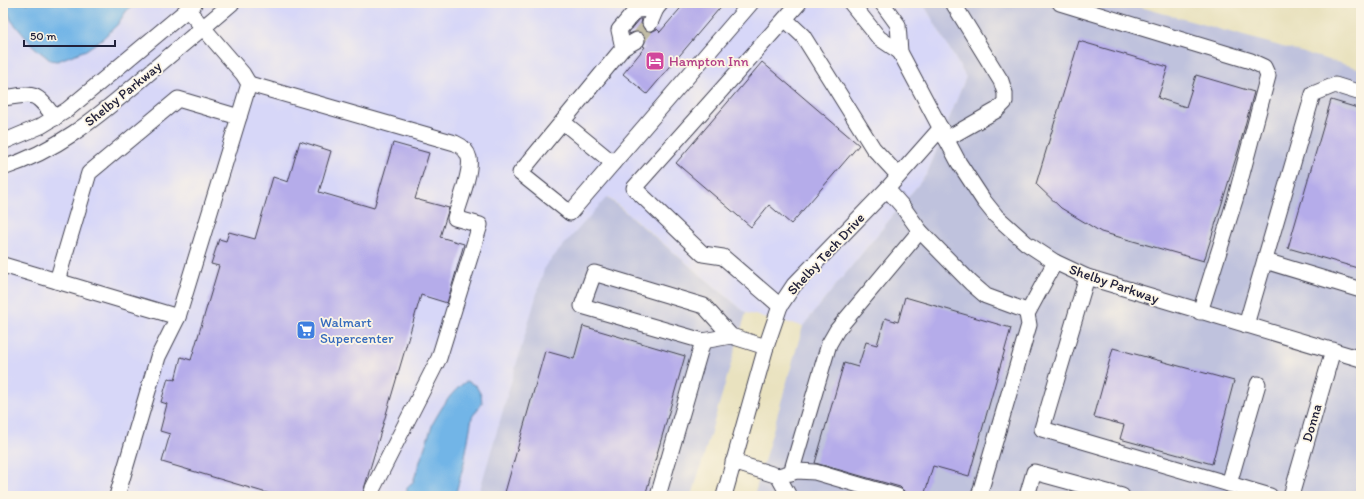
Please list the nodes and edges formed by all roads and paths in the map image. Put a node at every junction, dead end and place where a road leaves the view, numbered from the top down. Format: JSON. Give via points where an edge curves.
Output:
{"nodes":[{"id":1,"x":232,"y":3,"type":"edge"},
{"id":2,"x":751,"y":3,"type":"edge"},
{"id":3,"x":799,"y":3,"type":"edge"},
{"id":4,"x":851,"y":3,"type":"edge"},
{"id":5,"x":882,"y":3,"type":"edge"},
{"id":6,"x":953,"y":3,"type":"edge"},
{"id":7,"x":1060,"y":3,"type":"edge"},
{"id":8,"x":191,"y":6,"type":"edge"},
{"id":9,"x":659,"y":6,"type":"edge"},
{"id":10,"x":785,"y":19,"type":"junction"},
{"id":11,"x":650,"y":23,"type":"tunnel mouth"},
{"id":12,"x":203,"y":28,"type":"junction"},
{"id":13,"x":637,"y":40,"type":"tunnel mouth"},
{"id":14,"x":141,"y":48,"type":"junction"},
{"id":15,"x":623,"y":48,"type":"junction"},
{"id":16,"x":900,"y":52,"type":"junction"},
{"id":17,"x":144,"y":78,"type":"junction"},
{"id":18,"x":249,"y":84,"type":"junction"},
{"id":19,"x":1361,"y":92,"type":"edge"},
{"id":20,"x":5,"y":98,"type":"dead end"},
{"id":21,"x":239,"y":117,"type":"junction"},
{"id":22,"x":55,"y":118,"type":"junction"},
{"id":23,"x":563,"y":122,"type":"junction"},
{"id":24,"x":943,"y":133,"type":"junction"},
{"id":25,"x":3,"y":142,"type":"edge"},
{"id":26,"x":613,"y":163,"type":"junction"},
{"id":27,"x":3,"y":168,"type":"edge"},
{"id":28,"x":898,"y":175,"type":"junction"},
{"id":29,"x":887,"y":189,"type":"junction"},
{"id":30,"x":920,"y":232,"type":"junction"},
{"id":31,"x":1265,"y":261,"type":"junction"},
{"id":32,"x":1055,"y":262,"type":"junction"},
{"id":33,"x":3,"y":265,"type":"edge"},
{"id":34,"x":1087,"y":278,"type":"junction"},
{"id":35,"x":57,"y":281,"type":"junction"},
{"id":36,"x":1361,"y":290,"type":"edge"},
{"id":37,"x":780,"y":306,"type":"junction"},
{"id":38,"x":1200,"y":312,"type":"junction"},
{"id":39,"x":1027,"y":314,"type":"junction"},
{"id":40,"x":178,"y":317,"type":"junction"},
{"id":41,"x":1246,"y":326,"type":"junction"},
{"id":42,"x":732,"y":336,"type":"junction"},
{"id":43,"x":703,"y":341,"type":"junction"},
{"id":44,"x":766,"y":347,"type":"junction"},
{"id":45,"x":1333,"y":350,"type":"junction"},
{"id":46,"x":1361,"y":359,"type":"edge"},
{"id":47,"x":1258,"y":384,"type":"dead end"},
{"id":48,"x":734,"y":462,"type":"junction"},
{"id":49,"x":785,"y":475,"type":"junction"},
{"id":50,"x":1229,"y":484,"type":"junction"},
{"id":51,"x":117,"y":496,"type":"edge"},
{"id":52,"x":371,"y":496,"type":"edge"},
{"id":53,"x":658,"y":496,"type":"edge"},
{"id":54,"x":724,"y":496,"type":"edge"},
{"id":55,"x":789,"y":496,"type":"edge"},
{"id":56,"x":897,"y":496,"type":"edge"},
{"id":57,"x":979,"y":496,"type":"edge"},
{"id":58,"x":1027,"y":496,"type":"edge"},
{"id":59,"x":1122,"y":496,"type":"edge"},
{"id":60,"x":1270,"y":496,"type":"edge"},
{"id":61,"x":1291,"y":496,"type":"edge"}],
"edges":[{"from":1,"to":12,"type":"street","name":"Shelby Parkway"},
{"from":2,"to":26,"type":"street"},
{"from":3,"to":10,"type":"street"},
{"from":4,"to":16,"type":"street","name":"Shelby Parkway","via":[[879,38]]},
{"from":5,"to":16,"type":"street","name":"Shelby Parkway","via":[[898,25]]},
{"from":6,"to":24,"type":"street","name":"Shelby Tech Drive","via":[[1000,81],[1005,93],[1005,102],[997,110]]},
{"from":7,"to":38,"type":"street","via":[[1264,67],[1268,76],[1237,193]]},
{"from":8,"to":12,"type":"street"},
{"from":8,"to":14,"type":"street","name":"Shelby Parkway"},
{"from":9,"to":11,"type":"street"},
{"from":9,"to":15,"type":"street","via":[[636,10],[619,30]]},
{"from":10,"to":28,"type":"street","via":[[803,36],[873,148]]},
{"from":10,"to":37,"type":"street","via":[[634,188],[703,254],[723,257]]},
{"from":12,"to":17,"type":"street","name":"Shelby Parkway"},
{"from":12,"to":18,"type":"street"},
{"from":13,"to":15,"type":"street"},
{"from":14,"to":17,"type":"street","via":[[148,60]]},
{"from":14,"to":22,"type":"street","name":"Shelby Parkway"},
{"from":15,"to":23,"type":"street"},
{"from":16,"to":24,"type":"street","name":"Shelby Parkway"},
{"from":17,"to":27,"type":"street","name":"Shelby Parkway","via":[[68,138],[35,156]]},
{"from":18,"to":21,"type":"street"},
{"from":18,"to":52,"type":"street","via":[[461,145],[469,158],[469,167],[455,218],[480,225],[439,358]]},
{"from":19,"to":31,"type":"street","via":[[1335,85],[1314,94]]},
{"from":20,"to":22,"type":"street","via":[[33,95],[42,101]]},
{"from":21,"to":35,"type":"street","via":[[178,99],[89,173]]},
{"from":21,"to":40,"type":"street"},
{"from":22,"to":25,"type":"street","name":"Shelby Parkway"},
{"from":23,"to":26,"type":"street"},
{"from":23,"to":26,"type":"street","via":[[520,173],[570,213]]},
{"from":24,"to":28,"type":"street","name":"Shelby Tech Drive"},
{"from":24,"to":32,"type":"street","name":"Shelby Parkway","via":[[973,186],[996,216],[1026,243]]},
{"from":28,"to":29,"type":"street","name":"Shelby Tech Drive"},
{"from":29,"to":30,"type":"street"},
{"from":29,"to":37,"type":"street","name":"Shelby Tech Drive","via":[[794,285]]},
{"from":30,"to":39,"type":"street","via":[[986,296],[1017,306]]},
{"from":30,"to":49,"type":"street","via":[[837,330],[829,344]]},
{"from":31,"to":36,"type":"street"},
{"from":31,"to":41,"type":"street"},
{"from":32,"to":34,"type":"street","name":"Shelby Parkway"},
{"from":32,"to":39,"type":"street"},
{"from":33,"to":35,"type":"street"},
{"from":34,"to":38,"type":"street","name":"Shelby Parkway"},
{"from":34,"to":50,"type":"street","via":[[1042,429]]},
{"from":35,"to":40,"type":"street"},
{"from":37,"to":44,"type":"street","name":"Shelby Tech Drive"},
{"from":38,"to":41,"type":"street","name":"Shelby Parkway"},
{"from":39,"to":57,"type":"street","via":[[1029,326]]},
{"from":40,"to":51,"type":"street","via":[[158,357]]},
{"from":41,"to":45,"type":"street","name":"Shelby Parkway"},
{"from":42,"to":43,"type":"street"},
{"from":42,"to":43,"type":"street","via":[[704,306],[594,273],[582,306]]},
{"from":42,"to":44,"type":"street"},
{"from":43,"to":53,"type":"street"},
{"from":44,"to":48,"type":"street","name":"Shelby Tech Drive"},
{"from":45,"to":46,"type":"street","name":"Shelby Parkway"},
{"from":45,"to":61,"type":"street","name":"Donna"},
{"from":47,"to":50,"type":"street"},
{"from":48,"to":49,"type":"street"},
{"from":48,"to":54,"type":"street","name":"Shelby Tech Drive"},
{"from":49,"to":55,"type":"street"},
{"from":49,"to":56,"type":"street","via":[[797,471],[815,472]]},
{"from":50,"to":60,"type":"street"},
{"from":58,"to":59,"type":"street","via":[[1034,472]]}]}
